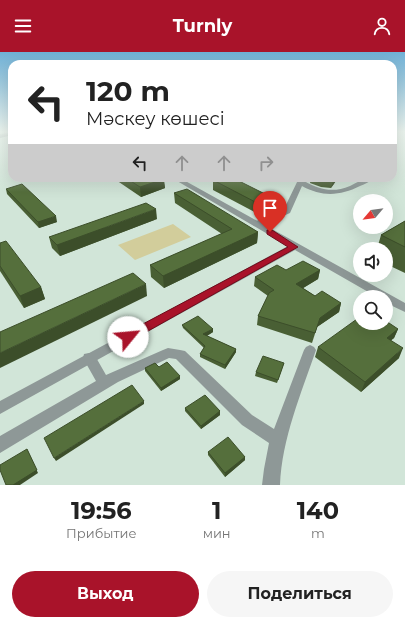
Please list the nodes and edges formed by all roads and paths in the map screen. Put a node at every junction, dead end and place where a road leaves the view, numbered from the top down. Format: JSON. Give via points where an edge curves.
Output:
{"nodes":[{"id":1,"x":182,"y":182,"type":"edge"},
{"id":2,"x":300,"y":182,"type":"edge"},
{"id":3,"x":303,"y":182,"type":"edge"},
{"id":4,"x":362,"y":182,"type":"edge"},
{"id":5,"x":257,"y":224,"type":"junction"},
{"id":6,"x":294,"y":247,"type":"junction"},
{"id":7,"x":372,"y":290,"type":"edge"},
{"id":8,"x":393,"y":301,"type":"edge"},
{"id":9,"x":405,"y":308,"type":"edge"},
{"id":10,"x":310,"y":350,"type":"dead end"},
{"id":11,"x":89,"y":358,"type":"junction"},
{"id":12,"x":104,"y":383,"type":"junction"},
{"id":13,"x":0,"y":408,"type":"edge"},
{"id":14,"x":278,"y":440,"type":"junction"},
{"id":15,"x":0,"y":445,"type":"edge"},
{"id":16,"x":271,"y":485,"type":"edge"}],
"edges":[{"from":1,"to":5,"type":"street"},
{"from":2,"to":5,"type":"street","via":[[287,211]]},
{"from":3,"to":4,"type":"street","via":[[310,188],[331,194]]},
{"from":5,"to":6,"type":"street"},
{"from":6,"to":7,"type":"street"},
{"from":6,"to":11,"type":"street"},
{"from":8,"to":9,"type":"street"},
{"from":10,"to":14,"type":"street"},
{"from":11,"to":12,"type":"street"},
{"from":11,"to":13,"type":"street"},
{"from":12,"to":14,"type":"street","via":[[168,353],[180,355],[247,420]]},
{"from":12,"to":15,"type":"street"},
{"from":14,"to":16,"type":"street","via":[[271,469]]}]}
